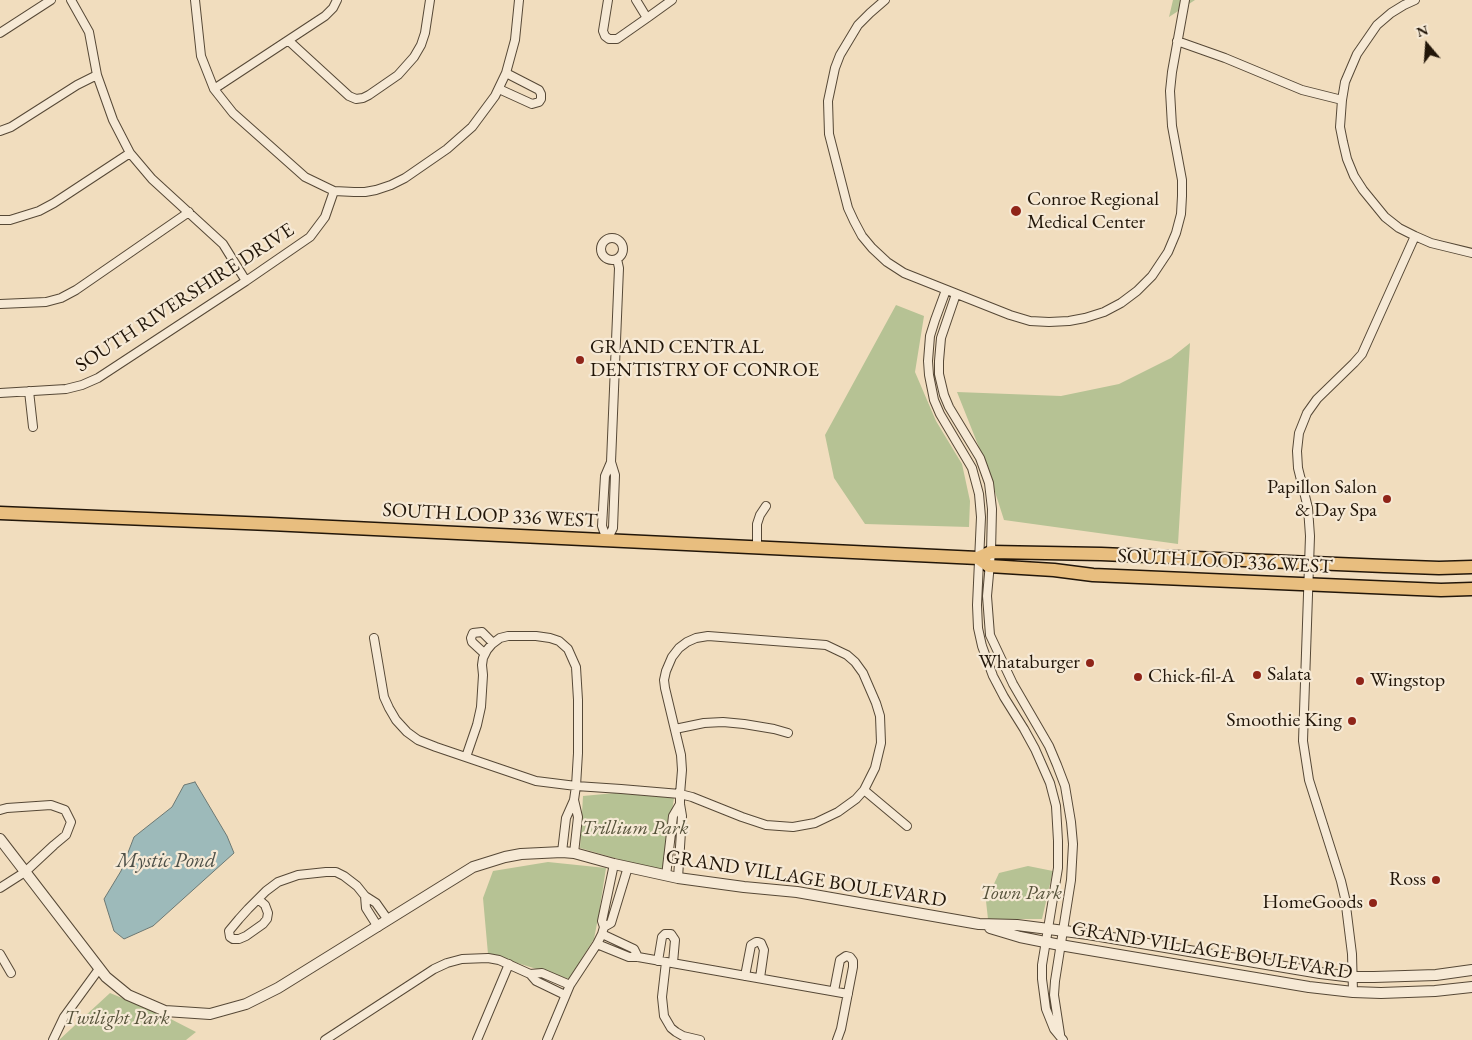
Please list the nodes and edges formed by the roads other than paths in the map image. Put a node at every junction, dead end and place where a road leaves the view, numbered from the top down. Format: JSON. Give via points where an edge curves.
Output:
{"nodes":[{"id":1,"x":51,"y":0,"type":"edge"},
{"id":2,"x":71,"y":0,"type":"edge"},
{"id":3,"x":195,"y":0,"type":"edge"},
{"id":4,"x":337,"y":0,"type":"edge"},
{"id":5,"x":430,"y":0,"type":"edge"},
{"id":6,"x":519,"y":0,"type":"edge"},
{"id":7,"x":608,"y":0,"type":"edge"},
{"id":8,"x":636,"y":0,"type":"edge"},
{"id":9,"x":672,"y":0,"type":"edge"},
{"id":10,"x":885,"y":0,"type":"edge"},
{"id":11,"x":1185,"y":0,"type":"edge"},
{"id":12,"x":1415,"y":0,"type":"edge"},
{"id":13,"x":647,"y":18,"type":"junction"},
{"id":14,"x":0,"y":33,"type":"edge"},
{"id":15,"x":289,"y":41,"type":"junction"},
{"id":16,"x":1177,"y":41,"type":"junction"},
{"id":17,"x":506,"y":73,"type":"junction"},
{"id":18,"x":97,"y":75,"type":"junction"},
{"id":19,"x":214,"y":89,"type":"junction"},
{"id":20,"x":499,"y":89,"type":"junction"},
{"id":21,"x":1342,"y":100,"type":"junction"},
{"id":22,"x":0,"y":131,"type":"edge"},
{"id":23,"x":130,"y":153,"type":"junction"},
{"id":24,"x":334,"y":191,"type":"junction"},
{"id":25,"x":189,"y":212,"type":"junction"},
{"id":26,"x":0,"y":220,"type":"edge"},
{"id":27,"x":1415,"y":236,"type":"junction"},
{"id":28,"x":1472,"y":253,"type":"edge"},
{"id":29,"x":617,"y":259,"type":"dead end"},
{"id":30,"x":246,"y":281,"type":"junction"},
{"id":31,"x":946,"y":290,"type":"junction"},
{"id":32,"x":956,"y":294,"type":"junction"},
{"id":33,"x":0,"y":304,"type":"edge"},
{"id":34,"x":29,"y":391,"type":"junction"},
{"id":35,"x":0,"y":393,"type":"edge"},
{"id":36,"x":33,"y":427,"type":"dead end"},
{"id":37,"x":980,"y":458,"type":"junction"},
{"id":38,"x":969,"y":463,"type":"junction"},
{"id":39,"x":766,"y":506,"type":"dead end"},
{"id":40,"x":0,"y":513,"type":"edge"},
{"id":41,"x":606,"y":540,"type":"junction"},
{"id":42,"x":757,"y":548,"type":"junction"},
{"id":43,"x":991,"y":552,"type":"junction"},
{"id":44,"x":984,"y":562,"type":"junction"},
{"id":45,"x":1309,"y":563,"type":"junction"},
{"id":46,"x":1472,"y":567,"type":"edge"},
{"id":47,"x":1308,"y":584,"type":"junction"},
{"id":48,"x":1472,"y":589,"type":"edge"},
{"id":49,"x":374,"y":638,"type":"dead end"},
{"id":50,"x":493,"y":643,"type":"junction"},
{"id":51,"x":485,"y":654,"type":"junction"},
{"id":52,"x":675,"y":729,"type":"junction"},
{"id":53,"x":788,"y":733,"type":"dead end"},
{"id":54,"x":466,"y":757,"type":"junction"},
{"id":55,"x":576,"y":786,"type":"junction"},
{"id":56,"x":864,"y":790,"type":"junction"},
{"id":57,"x":680,"y":794,"type":"junction"},
{"id":58,"x":574,"y":800,"type":"junction"},
{"id":59,"x":680,"y":804,"type":"junction"},
{"id":60,"x":0,"y":810,"type":"edge"},
{"id":61,"x":907,"y":826,"type":"dead end"},
{"id":62,"x":0,"y":839,"type":"edge"},
{"id":63,"x":562,"y":852,"type":"junction"},
{"id":64,"x":574,"y":853,"type":"junction"},
{"id":65,"x":614,"y":864,"type":"junction"},
{"id":66,"x":628,"y":867,"type":"junction"},
{"id":67,"x":25,"y":872,"type":"junction"},
{"id":68,"x":666,"y":876,"type":"junction"},
{"id":69,"x":678,"y":878,"type":"junction"},
{"id":70,"x":0,"y":888,"type":"edge"},
{"id":71,"x":365,"y":896,"type":"junction"},
{"id":72,"x":258,"y":899,"type":"junction"},
{"id":73,"x":388,"y":920,"type":"junction"},
{"id":74,"x":979,"y":924,"type":"junction"},
{"id":75,"x":378,"y":927,"type":"junction"},
{"id":76,"x":1048,"y":929,"type":"junction"},
{"id":77,"x":603,"y":931,"type":"junction"},
{"id":78,"x":1063,"y":931,"type":"junction"},
{"id":79,"x":1045,"y":942,"type":"junction"},
{"id":80,"x":597,"y":944,"type":"junction"},
{"id":81,"x":1060,"y":945,"type":"junction"},
{"id":82,"x":1167,"y":948,"type":"junction"},
{"id":83,"x":0,"y":954,"type":"edge"},
{"id":84,"x":638,"y":957,"type":"junction"},
{"id":85,"x":665,"y":962,"type":"junction"},
{"id":86,"x":1165,"y":963,"type":"junction"},
{"id":87,"x":509,"y":964,"type":"junction"},
{"id":88,"x":1266,"y":964,"type":"junction"},
{"id":89,"x":99,"y":969,"type":"junction"},
{"id":90,"x":1472,"y":970,"type":"edge"},
{"id":91,"x":12,"y":973,"type":"dead end"},
{"id":92,"x":530,"y":974,"type":"junction"},
{"id":93,"x":745,"y":976,"type":"junction"},
{"id":94,"x":1353,"y":976,"type":"junction"},
{"id":95,"x":760,"y":978,"type":"junction"},
{"id":96,"x":1263,"y":980,"type":"junction"},
{"id":97,"x":570,"y":985,"type":"junction"},
{"id":98,"x":1472,"y":987,"type":"edge"},
{"id":99,"x":834,"y":992,"type":"junction"},
{"id":100,"x":1353,"y":992,"type":"junction"},
{"id":101,"x":848,"y":994,"type":"junction"},
{"id":102,"x":565,"y":995,"type":"junction"},
{"id":103,"x":1061,"y":1038,"type":"edge"},
{"id":104,"x":52,"y":1040,"type":"edge"},
{"id":105,"x":324,"y":1040,"type":"edge"},
{"id":106,"x":476,"y":1040,"type":"edge"},
{"id":107,"x":547,"y":1040,"type":"edge"},
{"id":108,"x":700,"y":1040,"type":"edge"},
{"id":109,"x":837,"y":1040,"type":"edge"}],
"edges":[{"from":1,"to":14,"type":"street"},
{"from":2,"to":18,"type":"street","via":[[88,32]]},
{"from":3,"to":19,"type":"street","via":[[201,56]]},
{"from":4,"to":15,"type":"street","via":[[325,16]]},
{"from":5,"to":15,"type":"street","via":[[425,33],[414,57],[398,75],[363,98],[349,96]]},
{"from":6,"to":17,"type":"street","via":[[515,40]]},
{"from":7,"to":13,"type":"street","via":[[603,31],[609,39],[617,38]]},
{"from":8,"to":13,"type":"street"},
{"from":9,"to":13,"type":"street"},
{"from":10,"to":31,"type":"street","via":[[858,25],[840,56],[828,101],[829,134],[848,208],[862,236],[895,269]]},
{"from":11,"to":16,"type":"street"},
{"from":12,"to":21,"type":"street","via":[[1391,13],[1367,39],[1350,67]]},
{"from":15,"to":19,"type":"street"},
{"from":16,"to":21,"type":"street","via":[[1302,90]]},
{"from":16,"to":32,"type":"street","via":[[1170,108],[1182,196],[1176,233],[1152,276],[1121,303],[1104,312],[1069,321],[1030,320]]},
{"from":17,"to":20,"type":"street"},
{"from":17,"to":20,"type":"street","via":[[539,90],[541,99],[532,104]]},
{"from":18,"to":22,"type":"street"},
{"from":18,"to":23,"type":"street","via":[[113,120]]},
{"from":19,"to":24,"type":"street","via":[[233,113],[298,171]]},
{"from":20,"to":24,"type":"street","via":[[472,127],[405,178],[366,192]]},
{"from":21,"to":27,"type":"street","via":[[1340,127],[1354,176],[1385,217]]},
{"from":23,"to":25,"type":"street","via":[[152,179]]},
{"from":23,"to":26,"type":"street","via":[[39,211]]},
{"from":24,"to":30,"type":"street","name":"SOUTH RIVERSHIRE DRIVE","via":[[325,217],[310,237]]},
{"from":25,"to":30,"type":"street","via":[[223,244]]},
{"from":25,"to":33,"type":"street","via":[[61,298],[46,302]]},
{"from":27,"to":28,"type":"street"},
{"from":27,"to":45,"type":"street","via":[[1362,354],[1317,399],[1299,433],[1298,468],[1310,522]]},
{"from":29,"to":41,"type":"street","via":[[611,462],[615,475],[613,528]]},
{"from":30,"to":34,"type":"street","name":"SOUTH RIVERSHIRE DRIVE","via":[[98,378],[66,389]]},
{"from":31,"to":32,"type":"street"},
{"from":31,"to":38,"type":"street","via":[[930,336],[928,375],[940,414]]},
{"from":32,"to":37,"type":"street","via":[[941,338],[942,388],[949,407]]},
{"from":34,"to":35,"type":"street","name":"SOUTH RIVERSHIRE DRIVE"},
{"from":34,"to":36,"type":"street"},
{"from":37,"to":38,"type":"street"},
{"from":37,"to":43,"type":"street","via":[[991,496]]},
{"from":38,"to":44,"type":"street","via":[[981,502]]},
{"from":39,"to":42,"type":"street","via":[[757,524]]},
{"from":40,"to":41,"type":"main road","name":"SOUTH LOOP 336 WEST"},
{"from":41,"to":42,"type":"main road","name":"SOUTH LOOP 336 WEST"},
{"from":42,"to":44,"type":"main road","name":"SOUTH LOOP 336 WEST"},
{"from":43,"to":44,"type":"main road","name":"SOUTH LOOP 336 WEST"},
{"from":43,"to":45,"type":"main road","name":"SOUTH LOOP 336 WEST"},
{"from":44,"to":47,"type":"main road","name":"SOUTH LOOP 336 WEST","via":[[1093,575]]},
{"from":44,"to":76,"type":"street","via":[[977,618],[982,646],[1004,697],[1038,756],[1056,806],[1058,868]]},
{"from":44,"to":78,"type":"street","via":[[990,635],[1013,684],[1049,746],[1065,786],[1073,862]]},
{"from":45,"to":46,"type":"main road","name":"SOUTH LOOP 336 WEST"},
{"from":45,"to":47,"type":"street"},
{"from":47,"to":48,"type":"main road","name":"SOUTH LOOP 336 WEST"},
{"from":47,"to":94,"type":"street","via":[[1303,741],[1309,780],[1345,898]]},
{"from":49,"to":54,"type":"street","via":[[384,697],[396,720],[418,740]]},
{"from":50,"to":51,"type":"street"},
{"from":50,"to":51,"type":"street","via":[[482,632],[473,633],[472,642]]},
{"from":50,"to":55,"type":"street","via":[[508,636],[536,636],[559,641],[568,649],[576,667],[578,700]]},
{"from":51,"to":54,"type":"street","via":[[481,707]]},
{"from":52,"to":53,"type":"street","via":[[723,722]]},
{"from":52,"to":56,"type":"street","via":[[664,680],[672,656],[687,642],[708,636],[826,645],[855,662],[880,716],[881,743],[875,768]]},
{"from":52,"to":57,"type":"street","via":[[682,755]]},
{"from":54,"to":55,"type":"street","via":[[536,781]]},
{"from":55,"to":57,"type":"street"},
{"from":55,"to":58,"type":"street"},
{"from":56,"to":57,"type":"street","via":[[826,819],[792,827],[766,825]]},
{"from":56,"to":61,"type":"street"},
{"from":57,"to":59,"type":"street"},
{"from":58,"to":63,"type":"street","via":[[566,818]]},
{"from":58,"to":64,"type":"street","via":[[578,817]]},
{"from":59,"to":68,"type":"street","via":[[673,816]]},
{"from":59,"to":69,"type":"street"},
{"from":60,"to":67,"type":"street","via":[[52,805],[65,810],[71,822],[66,835]]},
{"from":62,"to":67,"type":"street","name":"GRAND VILLAGE BOULEVARD"},
{"from":63,"to":64,"type":"street","name":"GRAND VILLAGE BOULEVARD"},
{"from":63,"to":73,"type":"street","name":"GRAND VILLAGE BOULEVARD","via":[[521,854],[473,867]]},
{"from":64,"to":65,"type":"street","name":"GRAND VILLAGE BOULEVARD"},
{"from":65,"to":66,"type":"street","name":"GRAND VILLAGE BOULEVARD"},
{"from":65,"to":77,"type":"street","via":[[602,921]]},
{"from":66,"to":68,"type":"street","name":"GRAND VILLAGE BOULEVARD"},
{"from":66,"to":77,"type":"street","via":[[611,923]]},
{"from":67,"to":70,"type":"street"},
{"from":67,"to":89,"type":"street","name":"GRAND VILLAGE BOULEVARD"},
{"from":68,"to":69,"type":"street","name":"GRAND VILLAGE BOULEVARD"},
{"from":69,"to":74,"type":"street","name":"GRAND VILLAGE BOULEVARD","via":[[797,892]]},
{"from":71,"to":72,"type":"street","via":[[344,876],[326,872],[298,875],[278,882]]},
{"from":71,"to":73,"type":"street","via":[[376,903]]},
{"from":71,"to":75,"type":"street","via":[[366,908]]},
{"from":72,"to":72,"type":"street","via":[[229,931],[230,936],[239,939],[246,936],[267,919],[265,905]]},
{"from":73,"to":75,"type":"street","name":"GRAND VILLAGE BOULEVARD"},
{"from":74,"to":76,"type":"street","name":"GRAND VILLAGE BOULEVARD"},
{"from":74,"to":79,"type":"street","name":"GRAND VILLAGE BOULEVARD"},
{"from":75,"to":89,"type":"street","name":"GRAND VILLAGE BOULEVARD","via":[[278,988],[246,1004],[210,1014],[165,1011],[128,996]]},
{"from":76,"to":78,"type":"street","name":"GRAND VILLAGE BOULEVARD"},
{"from":76,"to":79,"type":"street"},
{"from":77,"to":80,"type":"street"},
{"from":77,"to":84,"type":"street","via":[[634,949]]},
{"from":78,"to":81,"type":"street"},
{"from":78,"to":82,"type":"street","name":"GRAND VILLAGE BOULEVARD"},
{"from":79,"to":81,"type":"street","name":"GRAND VILLAGE BOULEVARD"},
{"from":79,"to":103,"type":"street","via":[[1043,994],[1054,1029]]},
{"from":80,"to":84,"type":"street","via":[[629,958]]},
{"from":80,"to":97,"type":"street"},
{"from":81,"to":86,"type":"street","name":"GRAND VILLAGE BOULEVARD"},
{"from":81,"to":103,"type":"street","via":[[1054,995]]},
{"from":82,"to":86,"type":"street"},
{"from":82,"to":88,"type":"street","name":"GRAND VILLAGE BOULEVARD"},
{"from":83,"to":91,"type":"street"},
{"from":84,"to":85,"type":"street"},
{"from":85,"to":93,"type":"street"},
{"from":85,"to":108,"type":"street","via":[[664,1016],[676,1032]]},
{"from":86,"to":96,"type":"street","name":"GRAND VILLAGE BOULEVARD"},
{"from":87,"to":92,"type":"street"},
{"from":87,"to":105,"type":"street","via":[[488,958],[447,963]]},
{"from":87,"to":106,"type":"street"},
{"from":88,"to":94,"type":"street","name":"GRAND VILLAGE BOULEVARD"},
{"from":88,"to":96,"type":"street"},
{"from":89,"to":104,"type":"street","via":[[64,1017]]},
{"from":90,"to":94,"type":"street","name":"GRAND VILLAGE BOULEVARD","via":[[1411,976]]},
{"from":92,"to":97,"type":"street","via":[[542,973]]},
{"from":92,"to":102,"type":"street","via":[[536,981]]},
{"from":93,"to":95,"type":"street"},
{"from":93,"to":95,"type":"street","via":[[751,945],[758,942],[762,943],[764,950]]},
{"from":94,"to":100,"type":"street"},
{"from":95,"to":99,"type":"street"},
{"from":96,"to":100,"type":"street","name":"GRAND VILLAGE BOULEVARD"},
{"from":97,"to":102,"type":"street"},
{"from":98,"to":100,"type":"street","name":"GRAND VILLAGE BOULEVARD","via":[[1409,993]]},
{"from":99,"to":101,"type":"street"},
{"from":99,"to":101,"type":"street","via":[[840,960],[846,956],[852,958],[853,967]]},
{"from":101,"to":109,"type":"street"},
{"from":102,"to":107,"type":"street"}]}
